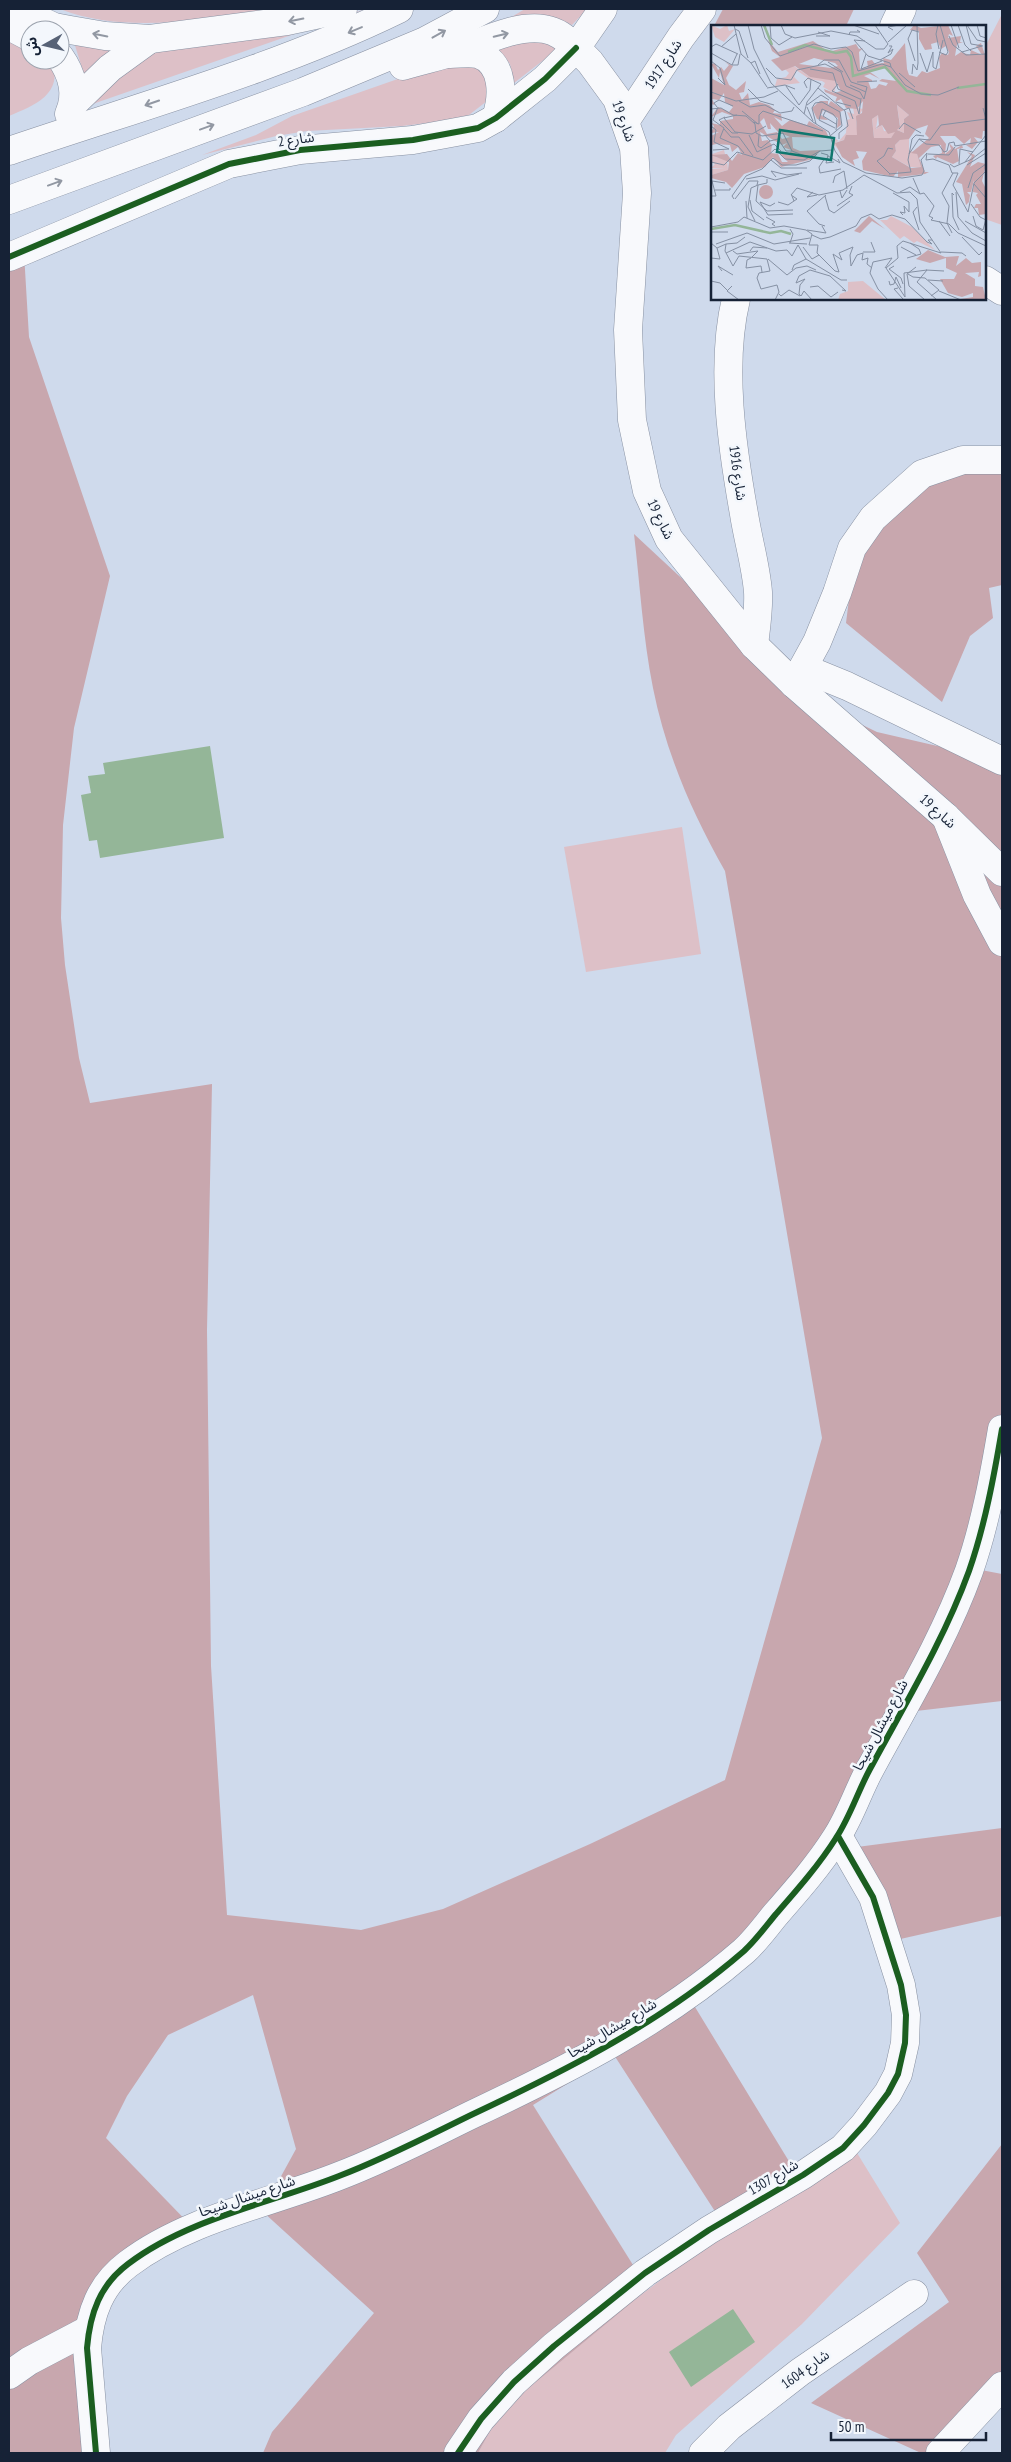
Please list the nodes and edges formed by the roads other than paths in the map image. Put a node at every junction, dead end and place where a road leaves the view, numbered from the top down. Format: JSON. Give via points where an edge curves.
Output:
{"nodes":[{"id":1,"x":16,"y":9,"type":"edge"},
{"id":2,"x":343,"y":9,"type":"edge"},
{"id":3,"x":399,"y":9,"type":"edge"},
{"id":4,"x":485,"y":9,"type":"edge"},
{"id":5,"x":604,"y":9,"type":"edge"},
{"id":6,"x":702,"y":9,"type":"edge"},
{"id":7,"x":902,"y":9,"type":"edge"},
{"id":8,"x":894,"y":25,"type":"edge"},
{"id":9,"x":150,"y":39,"type":"junction"},
{"id":10,"x":576,"y":48,"type":"junction"},
{"id":11,"x":444,"y":55,"type":"junction"},
{"id":12,"x":68,"y":70,"type":"edge"},
{"id":13,"x":303,"y":92,"type":"junction"},
{"id":14,"x":74,"y":103,"type":"junction"},
{"id":15,"x":496,"y":118,"type":"junction"},
{"id":16,"x":626,"y":120,"type":"junction"},
{"id":17,"x":49,"y":138,"type":"junction"},
{"id":18,"x":9,"y":152,"type":"edge"},
{"id":19,"x":9,"y":200,"type":"edge"},
{"id":20,"x":9,"y":257,"type":"edge"},
{"id":21,"x":986,"y":268,"type":"edge"},
{"id":22,"x":1002,"y":268,"type":"edge"},
{"id":23,"x":986,"y":281,"type":"edge"},
{"id":24,"x":1002,"y":291,"type":"edge"},
{"id":25,"x":736,"y":300,"type":"edge"},
{"id":26,"x":1002,"y":460,"type":"edge"},
{"id":27,"x":754,"y":645,"type":"junction"},
{"id":28,"x":798,"y":676,"type":"junction"},
{"id":29,"x":1002,"y":761,"type":"edge"},
{"id":30,"x":946,"y":818,"type":"junction"},
{"id":31,"x":1002,"y":872,"type":"edge"},
{"id":32,"x":1002,"y":942,"type":"edge"},
{"id":33,"x":1002,"y":1429,"type":"edge"},
{"id":34,"x":838,"y":1836,"type":"junction"},
{"id":35,"x":914,"y":2294,"type":"dead end"},
{"id":36,"x":88,"y":2330,"type":"junction"},
{"id":37,"x":9,"y":2375,"type":"edge"},
{"id":38,"x":1002,"y":2386,"type":"edge"},
{"id":39,"x":96,"y":2453,"type":"edge"},
{"id":40,"x":458,"y":2453,"type":"edge"},
{"id":41,"x":703,"y":2453,"type":"edge"},
{"id":42,"x":940,"y":2453,"type":"edge"}],
"edges":[{"from":9,"to":1,"type":"main road","one_way":true,"via":[[104,36],[54,27]]},
{"from":2,"to":9,"type":"main road","one_way":true,"via":[[287,21]]},
{"from":3,"to":17,"type":"main road","one_way":true,"via":[[354,30],[249,69]]},
{"from":13,"to":4,"type":"main road","one_way":true,"via":[[423,42]]},
{"from":5,"to":10,"type":"main road","name":"شارع 2"},
{"from":6,"to":16,"type":"main road","name":"شارع 1917"},
{"from":7,"to":8,"type":"main road"},
{"from":9,"to":14,"type":"main road","via":[[110,68]]},
{"from":11,"to":10,"type":"main road","name":"شارع 19","one_way":true,"via":[[496,36],[532,29],[558,33]]},
{"from":10,"to":15,"type":"main road","name":"شارع 2","via":[[546,79]]},
{"from":10,"to":16,"type":"main road","name":"شارع 19","via":[[618,99]]},
{"from":11,"to":13,"type":"main road"},
{"from":11,"to":15,"type":"main road","via":[[478,54],[494,68],[502,92]]},
{"from":12,"to":14,"type":"main road"},
{"from":19,"to":13,"type":"main road","one_way":true},
{"from":14,"to":17,"type":"main road","via":[[65,121]]},
{"from":15,"to":20,"type":"main road","name":"شارع 2","via":[[478,128],[413,140],[300,150],[229,164]]},
{"from":16,"to":27,"type":"main road","name":"شارع 19","via":[[634,148],[636,192],[628,330],[632,420],[647,491],[669,539]]},
{"from":17,"to":18,"type":"main road"},
{"from":21,"to":22,"type":"main road"},
{"from":23,"to":24,"type":"main road"},
{"from":25,"to":27,"type":"main road","name":"شارع 1916","via":[[729,338],[731,426],[758,592]]},
{"from":26,"to":28,"type":"main road","via":[[963,460],[922,474],[873,518],[852,548],[817,642]]},
{"from":27,"to":28,"type":"main road","name":"شارع 19"},
{"from":28,"to":29,"type":"main road","via":[[847,686]]},
{"from":28,"to":30,"type":"main road","name":"شارع 19"},
{"from":30,"to":31,"type":"main road","name":"شارع 19"},
{"from":30,"to":32,"type":"main road","via":[[977,895]]},
{"from":33,"to":34,"type":"main road","name":"شارع ميشال شيحا","via":[[981,1530],[969,1570],[942,1636],[860,1788]]},
{"from":34,"to":36,"type":"main road","name":"شارع ميشال شيحا","via":[[747,1948],[688,1996],[637,2030],[553,2076],[364,2167],[159,2243],[127,2264],[103,2288]]},
{"from":34,"to":40,"type":"main road","name":"شارع 1307","via":[[873,1897],[901,1985],[906,2015],[905,2043],[898,2074],[888,2093],[843,2148],[653,2268],[554,2346],[514,2382]]},
{"from":35,"to":41,"type":"main road","name":"شارع 1604","via":[[800,2372],[729,2427]]},
{"from":36,"to":37,"type":"main road"},
{"from":36,"to":39,"type":"main road","name":"شارع ميشال شيحا"},
{"from":38,"to":42,"type":"main road"}]}
